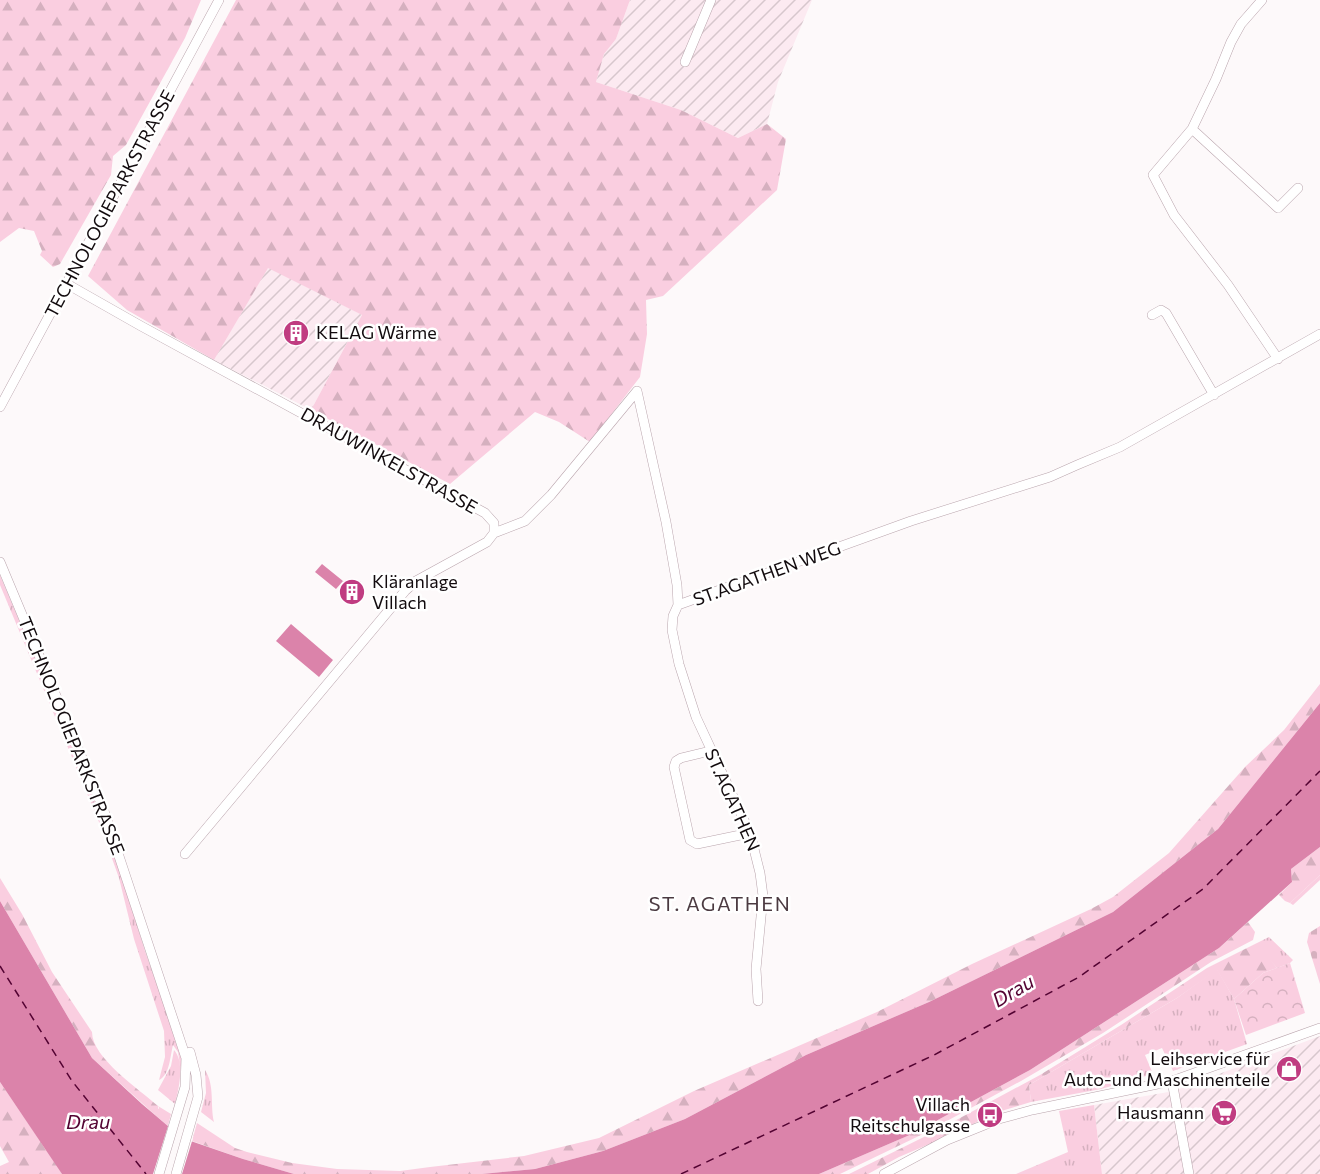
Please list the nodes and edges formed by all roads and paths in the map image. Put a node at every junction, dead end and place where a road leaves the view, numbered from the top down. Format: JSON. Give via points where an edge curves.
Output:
{"nodes":[{"id":1,"x":219,"y":0,"type":"edge"},
{"id":2,"x":711,"y":0,"type":"edge"},
{"id":3,"x":1262,"y":0,"type":"edge"},
{"id":4,"x":685,"y":62,"type":"dead end"},
{"id":5,"x":1192,"y":129,"type":"junction"},
{"id":6,"x":1298,"y":188,"type":"dead end"},
{"id":7,"x":67,"y":284,"type":"junction"},
{"id":8,"x":1152,"y":315,"type":"dead end"},
{"id":9,"x":1320,"y":334,"type":"edge"},
{"id":10,"x":1278,"y":359,"type":"junction"},
{"id":11,"x":1214,"y":395,"type":"junction"},
{"id":12,"x":0,"y":407,"type":"edge"},
{"id":13,"x":494,"y":532,"type":"junction"},
{"id":14,"x":0,"y":562,"type":"edge"},
{"id":15,"x":678,"y":605,"type":"junction"},
{"id":16,"x":710,"y":751,"type":"junction"},
{"id":17,"x":750,"y":833,"type":"junction"},
{"id":18,"x":185,"y":854,"type":"dead end"},
{"id":19,"x":758,"y":1000,"type":"dead end"},
{"id":20,"x":172,"y":1014,"type":"junction"},
{"id":21,"x":1320,"y":1028,"type":"edge"},
{"id":22,"x":1172,"y":1081,"type":"junction"},
{"id":23,"x":159,"y":1174,"type":"edge"},
{"id":24,"x":176,"y":1174,"type":"edge"},
{"id":25,"x":884,"y":1174,"type":"edge"},
{"id":26,"x":1189,"y":1174,"type":"edge"}],
"edges":[{"from":1,"to":7,"type":"street","name":"TECHNOLOGIEPARKSTRASSE"},
{"from":2,"to":4,"type":"street"},
{"from":3,"to":5,"type":"street","via":[[1231,42]]},
{"from":5,"to":6,"type":"street","via":[[1278,208]]},
{"from":5,"to":10,"type":"street","via":[[1153,175],[1174,215]]},
{"from":7,"to":12,"type":"street","name":"TECHNOLOGIEPARKSTRASSE"},
{"from":7,"to":13,"type":"street","name":"DRAUWINKELSTRASSE","via":[[485,513],[494,523]]},
{"from":8,"to":11,"type":"street","via":[[1161,310],[1166,313]]},
{"from":9,"to":10,"type":"street","name":"ST.AGATHEN WEG"},
{"from":10,"to":11,"type":"street","name":"ST.AGATHEN WEG"},
{"from":11,"to":15,"type":"street","name":"ST.AGATHEN WEG","via":[[1120,447],[1050,477],[912,521]]},
{"from":13,"to":15,"type":"street","name":"ST.AGATHEN WEG","via":[[525,521],[637,391],[666,522]]},
{"from":13,"to":18,"type":"street","via":[[474,551],[416,581],[405,591]]},
{"from":14,"to":20,"type":"street","name":"TECHNOLOGIEPARKSTRASSE","via":[[103,808]]},
{"from":15,"to":16,"type":"street","name":"ST.AGATHEN","via":[[672,630],[679,664]]},
{"from":16,"to":17,"type":"street","name":"ST.AGATHEN"},
{"from":16,"to":17,"type":"street","via":[[681,758],[674,767],[690,840],[697,844]]},
{"from":17,"to":19,"type":"street","name":"ST.AGATHEN","via":[[763,897],[756,969]]},
{"from":20,"to":23,"type":"street","name":"TECHNOLOGIEPARKSTRASSE","via":[[187,1074]]},
{"from":20,"to":24,"type":"street","name":"TECHNOLOGIEPARKSTRASSE","via":[[194,1066],[199,1090]]},
{"from":21,"to":22,"type":"street"},
{"from":22,"to":25,"type":"street","via":[[999,1119],[947,1140]]},
{"from":22,"to":26,"type":"street"}]}
